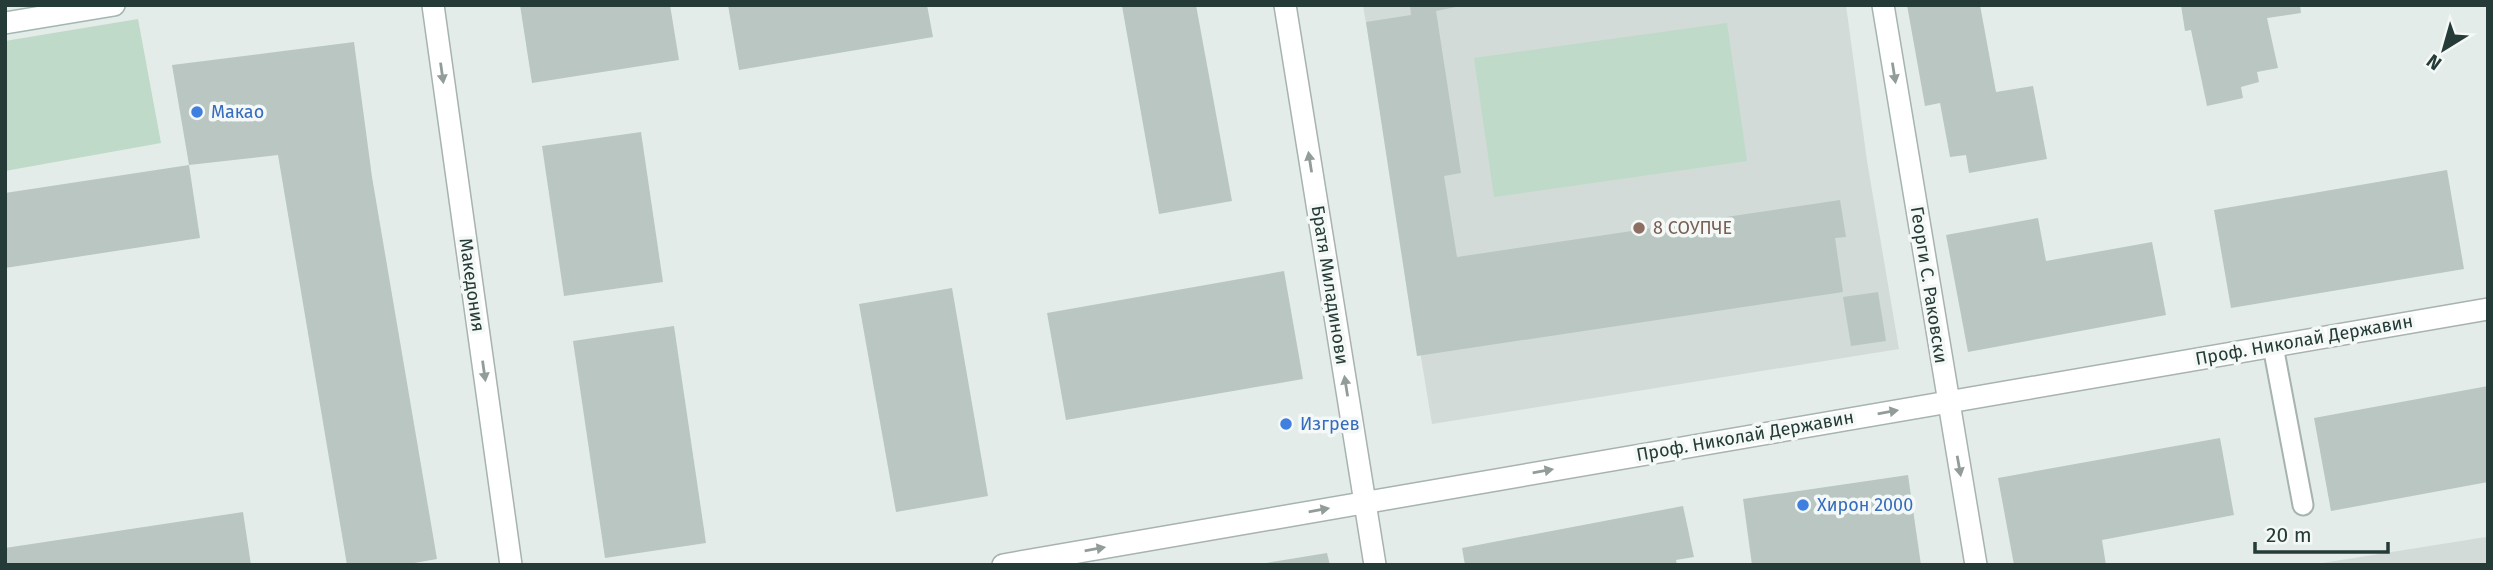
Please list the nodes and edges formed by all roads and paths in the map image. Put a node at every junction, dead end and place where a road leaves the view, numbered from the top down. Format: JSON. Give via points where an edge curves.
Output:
{"nodes":[{"id":1,"x":114,"y":5,"type":"edge"},
{"id":2,"x":433,"y":5,"type":"edge"},
{"id":3,"x":1284,"y":5,"type":"edge"},
{"id":4,"x":1883,"y":5,"type":"edge"},
{"id":5,"x":5,"y":23,"type":"edge"},
{"id":6,"x":2488,"y":309,"type":"edge"},
{"id":7,"x":2273,"y":346,"type":"junction"},
{"id":8,"x":1948,"y":402,"type":"junction"},
{"id":9,"x":1365,"y":502,"type":"junction"},
{"id":10,"x":2303,"y":505,"type":"dead end"},
{"id":11,"x":511,"y":565,"type":"edge"},
{"id":12,"x":1003,"y":565,"type":"edge"},
{"id":13,"x":1375,"y":565,"type":"edge"},
{"id":14,"x":1976,"y":565,"type":"edge"}],
"edges":[{"from":1,"to":5,"type":"street"},
{"from":2,"to":11,"type":"street","name":"Македония","one_way":true},
{"from":9,"to":3,"type":"street","name":"Братя Миладинови","one_way":true},
{"from":4,"to":8,"type":"street","name":"Георги С. Раковски","one_way":true},
{"from":6,"to":7,"type":"street","name":"Проф. Николай Державин"},
{"from":7,"to":8,"type":"street","name":"Проф. Николай Державин"},
{"from":7,"to":10,"type":"lane"},
{"from":9,"to":8,"type":"street","name":"Проф. Николай Державин","one_way":true},
{"from":8,"to":14,"type":"street","name":"Георги С. Раковски","one_way":true},
{"from":12,"to":9,"type":"street","name":"Проф. Николай Державин","one_way":true},
{"from":9,"to":13,"type":"street","name":"Братя Миладинови"}]}
